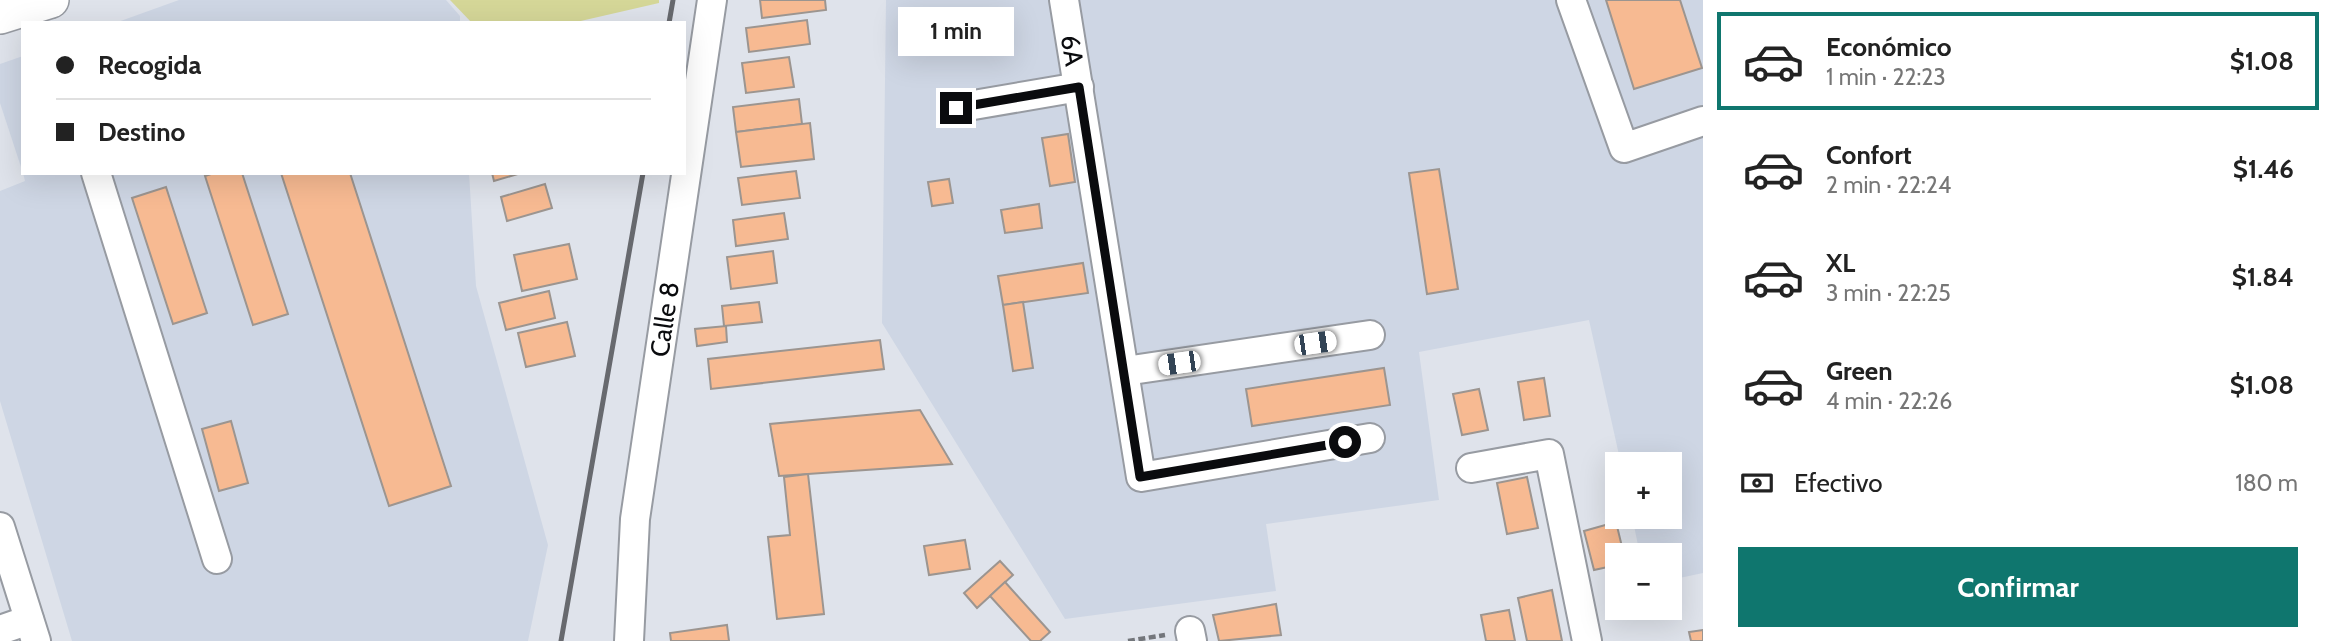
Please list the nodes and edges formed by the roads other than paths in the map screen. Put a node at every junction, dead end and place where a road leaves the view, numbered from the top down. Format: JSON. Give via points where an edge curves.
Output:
{"nodes":[{"id":1,"x":712,"y":0,"type":"edge"},
{"id":2,"x":1064,"y":0,"type":"edge"},
{"id":3,"x":1571,"y":0,"type":"edge"},
{"id":4,"x":45,"y":6,"type":"edge"},
{"id":5,"x":0,"y":16,"type":"edge"},
{"id":6,"x":1079,"y":87,"type":"junction"},
{"id":7,"x":956,"y":108,"type":"dead end"},
{"id":8,"x":1703,"y":121,"type":"edge"},
{"id":9,"x":97,"y":175,"type":"edge"},
{"id":10,"x":1370,"y":335,"type":"dead end"},
{"id":11,"x":1125,"y":370,"type":"junction"},
{"id":12,"x":1370,"y":438,"type":"dead end"},
{"id":13,"x":1471,"y":468,"type":"dead end"},
{"id":14,"x":0,"y":527,"type":"edge"},
{"id":15,"x":217,"y":559,"type":"dead end"},
{"id":16,"x":0,"y":630,"type":"edge"},
{"id":17,"x":32,"y":630,"type":"edge"},
{"id":18,"x":629,"y":641,"type":"edge"},
{"id":19,"x":1587,"y":641,"type":"edge"}],
"edges":[{"from":1,"to":18,"type":"street","name":"Calle 8","via":[[635,519]]},
{"from":2,"to":6,"type":"street","name":"6A"},
{"from":3,"to":8,"type":"street","via":[[1624,148]]},
{"from":4,"to":5,"type":"main road"},
{"from":6,"to":7,"type":"street"},
{"from":6,"to":11,"type":"street","name":"6A"},
{"from":9,"to":15,"type":"street"},
{"from":10,"to":11,"type":"street"},
{"from":11,"to":12,"type":"street","name":"6A","via":[[1140,477]]},
{"from":13,"to":19,"type":"street","via":[[1549,454]]},
{"from":14,"to":17,"type":"street"},
{"from":16,"to":17,"type":"street"}]}
